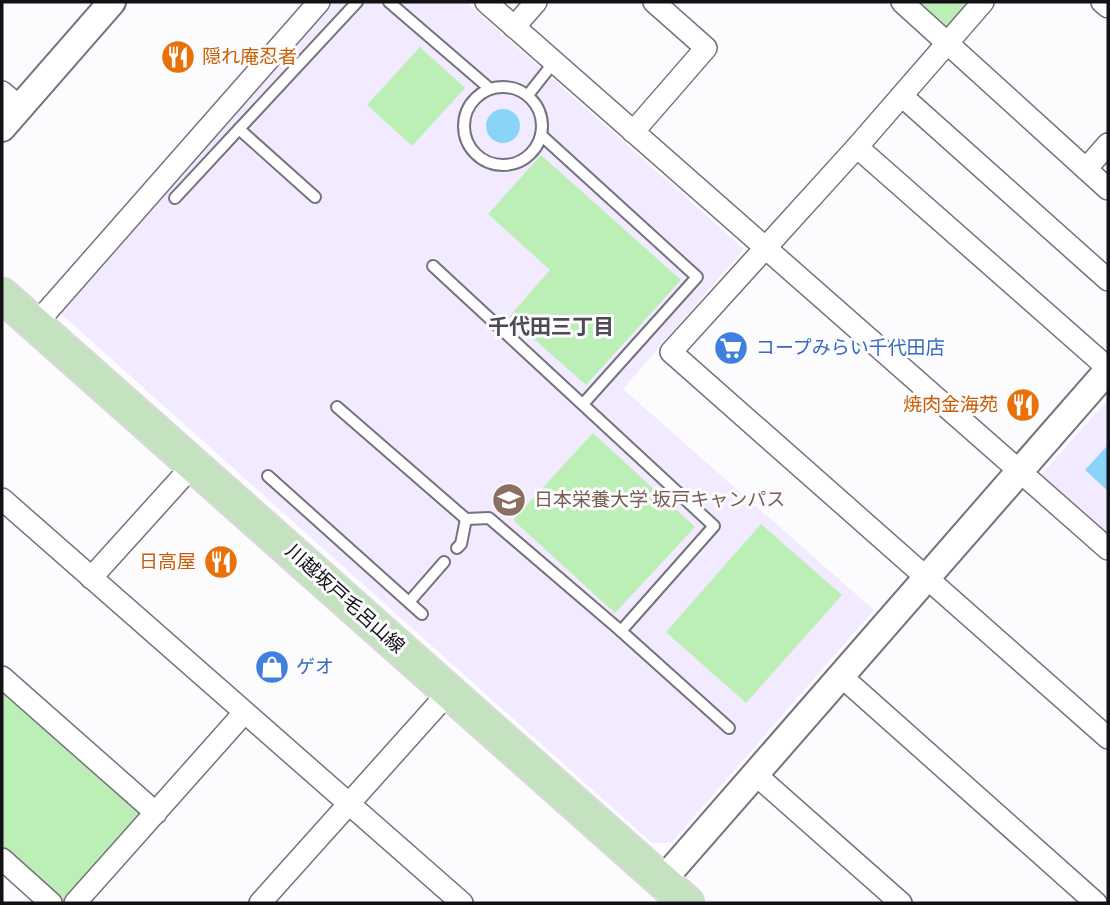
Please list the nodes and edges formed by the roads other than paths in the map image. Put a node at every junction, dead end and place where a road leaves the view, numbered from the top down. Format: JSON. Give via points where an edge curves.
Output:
{"nodes":[{"id":1,"x":113,"y":2,"type":"edge"},
{"id":2,"x":319,"y":2,"type":"edge"},
{"id":3,"x":357,"y":2,"type":"edge"},
{"id":4,"x":389,"y":2,"type":"edge"},
{"id":5,"x":486,"y":2,"type":"edge"},
{"id":6,"x":536,"y":2,"type":"edge"},
{"id":7,"x":654,"y":2,"type":"edge"},
{"id":8,"x":902,"y":2,"type":"edge"},
{"id":9,"x":983,"y":2,"type":"edge"},
{"id":10,"x":1102,"y":2,"type":"edge"},
{"id":11,"x":1108,"y":7,"type":"edge"},
{"id":12,"x":514,"y":27,"type":"junction"},
{"id":13,"x":948,"y":43,"type":"junction"},
{"id":14,"x":554,"y":62,"type":"junction"},
{"id":15,"x":489,"y":88,"type":"junction"},
{"id":16,"x":528,"y":95,"type":"junction"},
{"id":17,"x":902,"y":96,"type":"junction"},
{"id":18,"x":11,"y":100,"type":"edge"},
{"id":19,"x":2,"y":128,"type":"edge"},
{"id":20,"x":239,"y":129,"type":"junction"},
{"id":21,"x":633,"y":132,"type":"junction"},
{"id":22,"x":541,"y":135,"type":"junction"},
{"id":23,"x":1108,"y":144,"type":"edge"},
{"id":24,"x":857,"y":147,"type":"junction"},
{"id":25,"x":1086,"y":169,"type":"junction"},
{"id":26,"x":1108,"y":189,"type":"edge"},
{"id":27,"x":315,"y":197,"type":"dead end"},
{"id":28,"x":175,"y":198,"type":"dead end"},
{"id":29,"x":766,"y":247,"type":"junction"},
{"id":30,"x":433,"y":266,"type":"dead end"},
{"id":31,"x":1108,"y":280,"type":"edge"},
{"id":32,"x":2,"y":295,"type":"edge"},
{"id":33,"x":35,"y":325,"type":"junction"},
{"id":34,"x":1108,"y":369,"type":"edge"},
{"id":35,"x":583,"y":404,"type":"junction"},
{"id":36,"x":337,"y":407,"type":"dead end"},
{"id":37,"x":194,"y":464,"type":"junction"},
{"id":38,"x":1020,"y":471,"type":"junction"},
{"id":39,"x":268,"y":476,"type":"dead end"},
{"id":40,"x":2,"y":499,"type":"edge"},
{"id":41,"x":466,"y":519,"type":"junction"},
{"id":42,"x":457,"y":548,"type":"dead end"},
{"id":43,"x":1108,"y":549,"type":"edge"},
{"id":44,"x":444,"y":562,"type":"dead end"},
{"id":45,"x":92,"y":578,"type":"junction"},
{"id":46,"x":926,"y":579,"type":"junction"},
{"id":47,"x":410,"y":601,"type":"junction"},
{"id":48,"x":422,"y":614,"type":"dead end"},
{"id":49,"x":621,"y":631,"type":"junction"},
{"id":50,"x":841,"y":677,"type":"junction"},
{"id":51,"x":3,"y":679,"type":"edge"},
{"id":52,"x":449,"y":692,"type":"junction"},
{"id":53,"x":244,"y":713,"type":"junction"},
{"id":54,"x":729,"y":729,"type":"dead end"},
{"id":55,"x":1108,"y":737,"type":"edge"},
{"id":56,"x":755,"y":774,"type":"junction"},
{"id":57,"x":348,"y":805,"type":"junction"},
{"id":58,"x":156,"y":813,"type":"junction"},
{"id":59,"x":2,"y":859,"type":"edge"},
{"id":60,"x":662,"y":881,"type":"junction"},
{"id":61,"x":1108,"y":892,"type":"edge"},
{"id":62,"x":455,"y":901,"type":"edge"},
{"id":63,"x":51,"y":903,"type":"edge"},
{"id":64,"x":75,"y":903,"type":"edge"},
{"id":65,"x":260,"y":903,"type":"edge"},
{"id":66,"x":687,"y":903,"type":"edge"},
{"id":67,"x":901,"y":903,"type":"edge"},
{"id":68,"x":1097,"y":903,"type":"edge"}],
"edges":[{"from":1,"to":18,"type":"street"},
{"from":2,"to":33,"type":"street"},
{"from":3,"to":20,"type":"lane"},
{"from":4,"to":15,"type":"lane"},
{"from":5,"to":12,"type":"street"},
{"from":6,"to":12,"type":"street"},
{"from":7,"to":21,"type":"street","via":[[706,48]]},
{"from":8,"to":13,"type":"street"},
{"from":9,"to":13,"type":"street"},
{"from":10,"to":11,"type":"street"},
{"from":12,"to":14,"type":"street"},
{"from":13,"to":17,"type":"street"},
{"from":13,"to":25,"type":"street"},
{"from":14,"to":16,"type":"lane"},
{"from":14,"to":21,"type":"street"},
{"from":15,"to":16,"type":"lane","via":[[509,86]]},
{"from":15,"to":22,"type":"lane","via":[[472,100],[464,118],[465,138],[476,155],[494,164],[514,163],[531,153]]},
{"from":16,"to":22,"type":"lane","via":[[540,113]]},
{"from":17,"to":24,"type":"street"},
{"from":17,"to":31,"type":"street"},
{"from":18,"to":19,"type":"street"},
{"from":20,"to":27,"type":"lane"},
{"from":20,"to":28,"type":"lane"},
{"from":21,"to":29,"type":"street"},
{"from":22,"to":35,"type":"lane","via":[[697,277]]},
{"from":23,"to":25,"type":"street"},
{"from":24,"to":29,"type":"street"},
{"from":24,"to":34,"type":"street"},
{"from":25,"to":26,"type":"street"},
{"from":29,"to":38,"type":"street"},
{"from":29,"to":46,"type":"street","via":[[671,352]]},
{"from":30,"to":35,"type":"lane"},
{"from":32,"to":33,"type":"main road","name":"川越坂戸毛呂山線"},
{"from":33,"to":37,"type":"main road","name":"川越坂戸毛呂山線"},
{"from":34,"to":38,"type":"street"},
{"from":35,"to":49,"type":"lane","via":[[714,526]]},
{"from":36,"to":41,"type":"lane"},
{"from":37,"to":45,"type":"street"},
{"from":37,"to":52,"type":"main road","name":"川越坂戸毛呂山線"},
{"from":38,"to":43,"type":"street"},
{"from":38,"to":46,"type":"street"},
{"from":39,"to":47,"type":"lane"},
{"from":40,"to":45,"type":"street"},
{"from":41,"to":42,"type":"lane"},
{"from":41,"to":49,"type":"lane","via":[[489,518]]},
{"from":44,"to":47,"type":"lane"},
{"from":45,"to":53,"type":"street"},
{"from":46,"to":50,"type":"street"},
{"from":46,"to":55,"type":"street"},
{"from":47,"to":48,"type":"lane"},
{"from":49,"to":54,"type":"lane"},
{"from":50,"to":56,"type":"street"},
{"from":50,"to":68,"type":"street"},
{"from":51,"to":58,"type":"street"},
{"from":52,"to":57,"type":"street"},
{"from":52,"to":60,"type":"main road","name":"川越坂戸毛呂山線"},
{"from":53,"to":57,"type":"street"},
{"from":53,"to":58,"type":"street"},
{"from":56,"to":60,"type":"street"},
{"from":56,"to":67,"type":"street"},
{"from":57,"to":62,"type":"street"},
{"from":57,"to":65,"type":"street"},
{"from":58,"to":64,"type":"street"},
{"from":59,"to":63,"type":"street"},
{"from":60,"to":66,"type":"main road","name":"川越坂戸毛呂山線"},
{"from":61,"to":68,"type":"street"}]}
